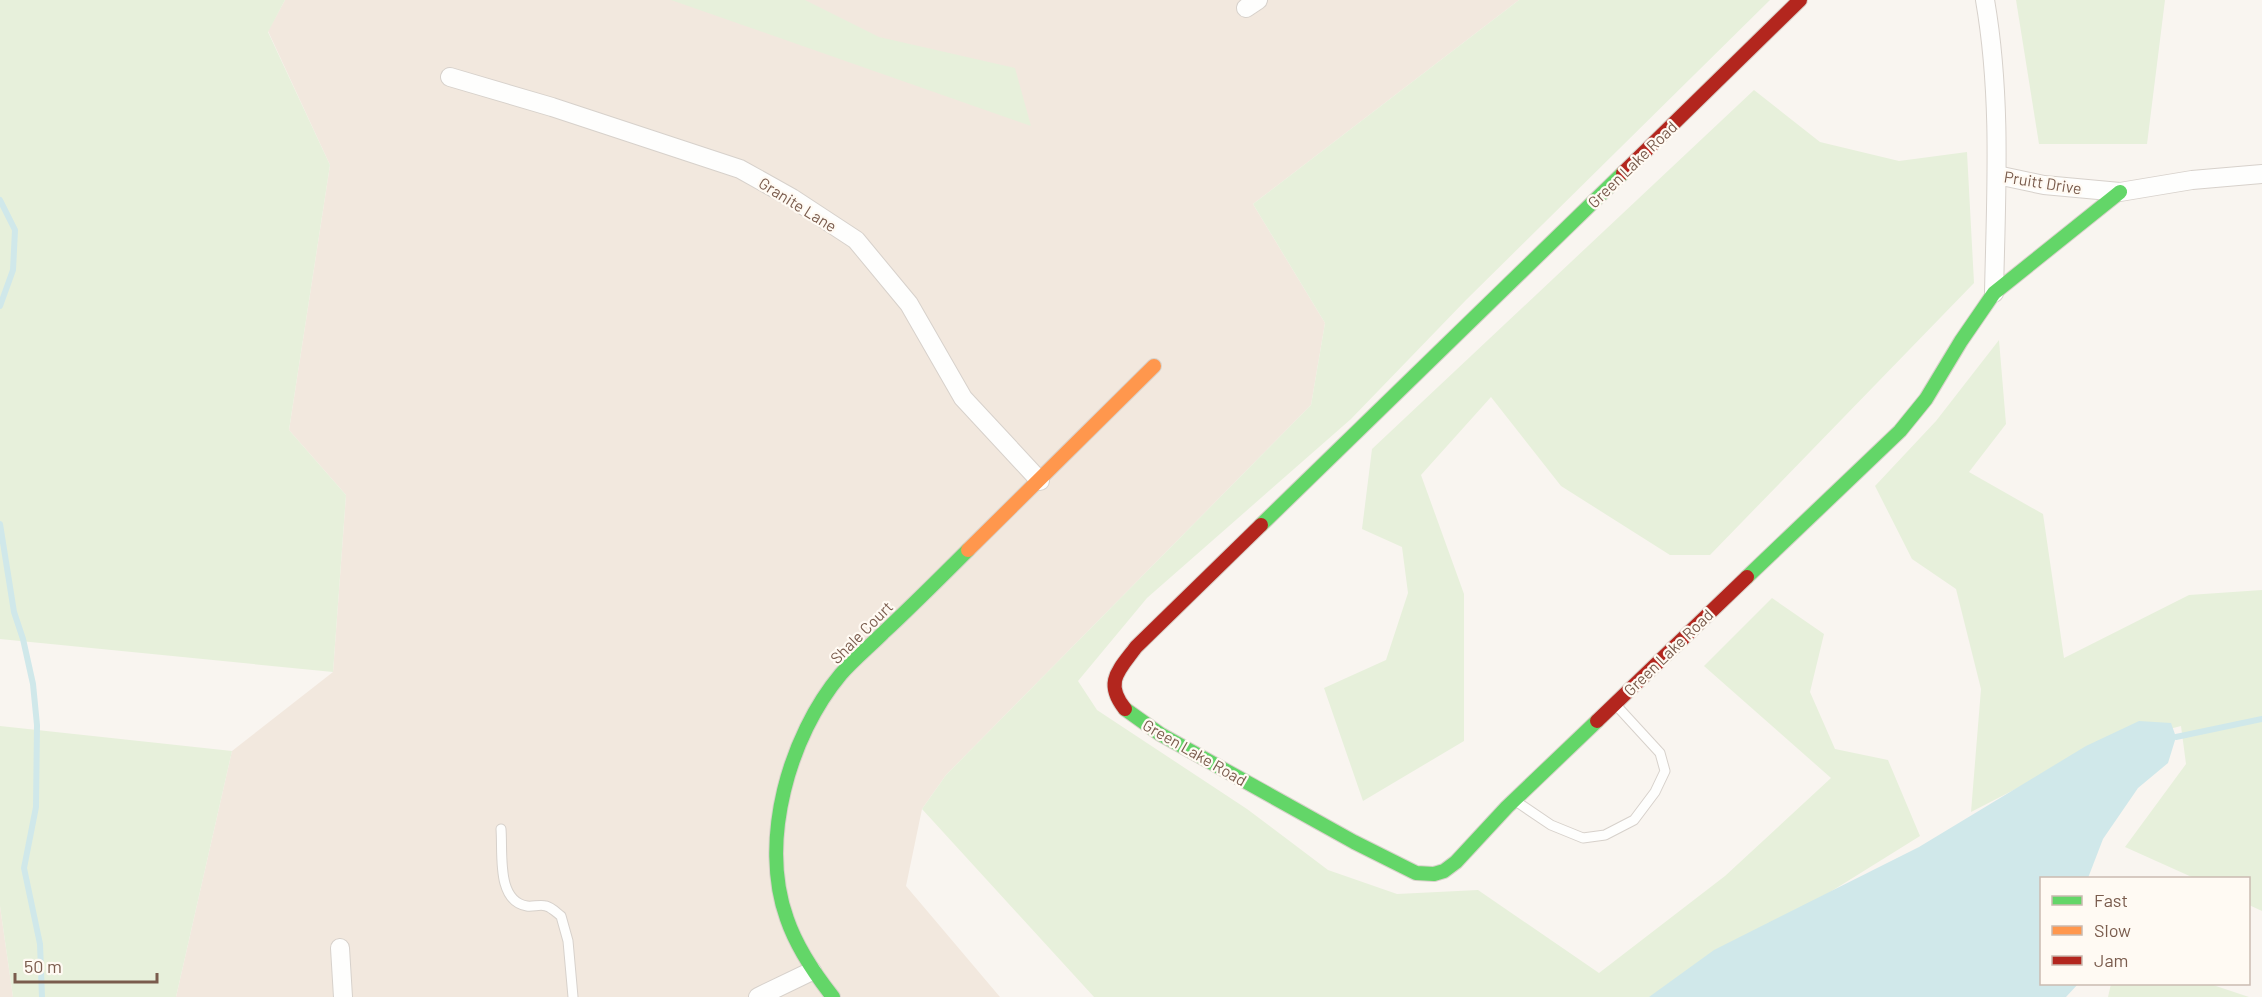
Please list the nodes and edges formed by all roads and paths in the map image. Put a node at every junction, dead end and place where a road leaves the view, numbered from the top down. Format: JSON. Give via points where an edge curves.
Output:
{"nodes":[{"id":1,"x":1800,"y":0,"type":"edge"},
{"id":2,"x":1985,"y":0,"type":"edge"},
{"id":3,"x":450,"y":77,"type":"dead end"},
{"id":4,"x":2262,"y":174,"type":"edge"},
{"id":5,"x":1997,"y":175,"type":"junction"},
{"id":6,"x":2120,"y":192,"type":"junction"},
{"id":7,"x":1994,"y":293,"type":"junction"},
{"id":8,"x":1154,"y":366,"type":"dead end"},
{"id":9,"x":1040,"y":481,"type":"junction"},
{"id":10,"x":1615,"y":703,"type":"junction"},
{"id":11,"x":1515,"y":800,"type":"junction"},
{"id":12,"x":501,"y":829,"type":"dead end"},
{"id":13,"x":340,"y":948,"type":"dead end"},
{"id":14,"x":812,"y":970,"type":"junction"},
{"id":15,"x":343,"y":997,"type":"edge"},
{"id":16,"x":573,"y":997,"type":"edge"},
{"id":17,"x":758,"y":997,"type":"edge"},
{"id":18,"x":833,"y":997,"type":"edge"}],
"edges":[{"from":1,"to":11,"type":"street","name":"Green Lake Road","via":[[1136,647],[1116,675],[1115,695],[1133,717],[1416,873],[1444,871]]},
{"from":2,"to":5,"type":"street","name":"Pruitt Drive","via":[[1996,83]]},
{"from":3,"to":9,"type":"street","name":"Granite Lane","via":[[740,169],[856,240],[909,304],[963,398]]},
{"from":4,"to":6,"type":"street","name":"Pruitt Drive"},
{"from":5,"to":6,"type":"street","name":"Pruitt Drive","via":[[2043,185]]},
{"from":5,"to":7,"type":"street"},
{"from":6,"to":7,"type":"street","name":"Green Lake Road"},
{"from":7,"to":10,"type":"street","name":"Green Lake Road","via":[[1926,399],[1900,430]]},
{"from":8,"to":9,"type":"street","name":"Shale Court"},
{"from":9,"to":14,"type":"street","name":"Shale Court","via":[[841,674],[801,739],[786,780],[778,823],[778,869],[794,938]]},
{"from":10,"to":11,"type":"street","name":"Green Lake Road"},
{"from":10,"to":11,"type":"lane","via":[[1660,753],[1665,771],[1634,820],[1605,835],[1583,838],[1551,825]]},
{"from":12,"to":16,"type":"lane","via":[[505,887],[510,897],[527,906],[547,906],[561,916],[568,941]]},
{"from":13,"to":15,"type":"street"},
{"from":14,"to":17,"type":"street"},
{"from":14,"to":18,"type":"street","name":"Shale Court"}]}
